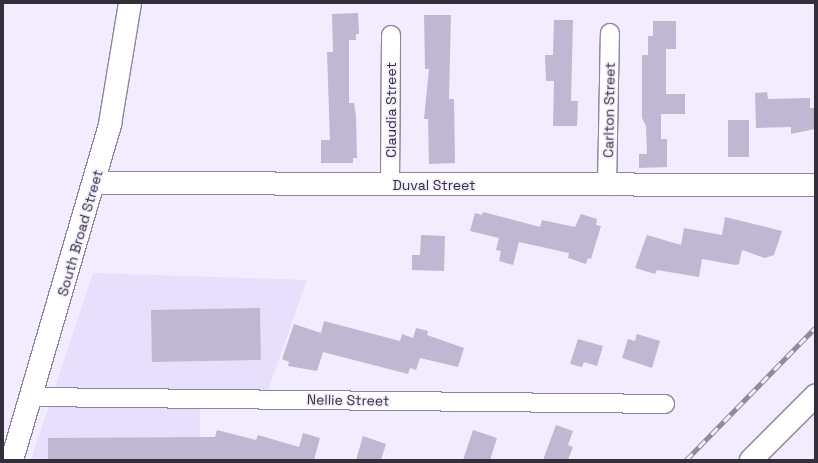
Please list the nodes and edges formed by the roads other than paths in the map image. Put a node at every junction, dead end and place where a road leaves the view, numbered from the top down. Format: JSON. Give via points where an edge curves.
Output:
{"nodes":[{"id":1,"x":130,"y":3,"type":"edge"},
{"id":2,"x":610,"y":33,"type":"dead end"},
{"id":3,"x":391,"y":35,"type":"dead end"},
{"id":4,"x":815,"y":175,"type":"edge"},
{"id":5,"x":95,"y":183,"type":"junction"},
{"id":6,"x":390,"y":184,"type":"junction"},
{"id":7,"x":773,"y":185,"type":"junction"},
{"id":8,"x":815,"y":185,"type":"edge"},
{"id":9,"x":608,"y":186,"type":"junction"},
{"id":10,"x":815,"y":396,"type":"edge"},
{"id":11,"x":32,"y":397,"type":"junction"},
{"id":12,"x":665,"y":404,"type":"dead end"},
{"id":13,"x":12,"y":460,"type":"edge"},
{"id":14,"x":751,"y":460,"type":"edge"}],
"edges":[{"from":1,"to":5,"type":"street","name":"South Broad Street","via":[[110,124]]},
{"from":2,"to":9,"type":"street","name":"Carlton Street"},
{"from":3,"to":6,"type":"street","name":"Claudia Street"},
{"from":4,"to":7,"type":"street","name":"Duval Street"},
{"from":5,"to":6,"type":"street","name":"Duval Street"},
{"from":5,"to":11,"type":"street","name":"South Broad Street"},
{"from":6,"to":9,"type":"street","name":"Duval Street"},
{"from":7,"to":8,"type":"street","name":"Duval Street"},
{"from":7,"to":9,"type":"street","name":"Duval Street"},
{"from":10,"to":14,"type":"street"},
{"from":11,"to":12,"type":"street","name":"Nellie Street"},
{"from":11,"to":13,"type":"street","name":"South Broad Street"}]}
